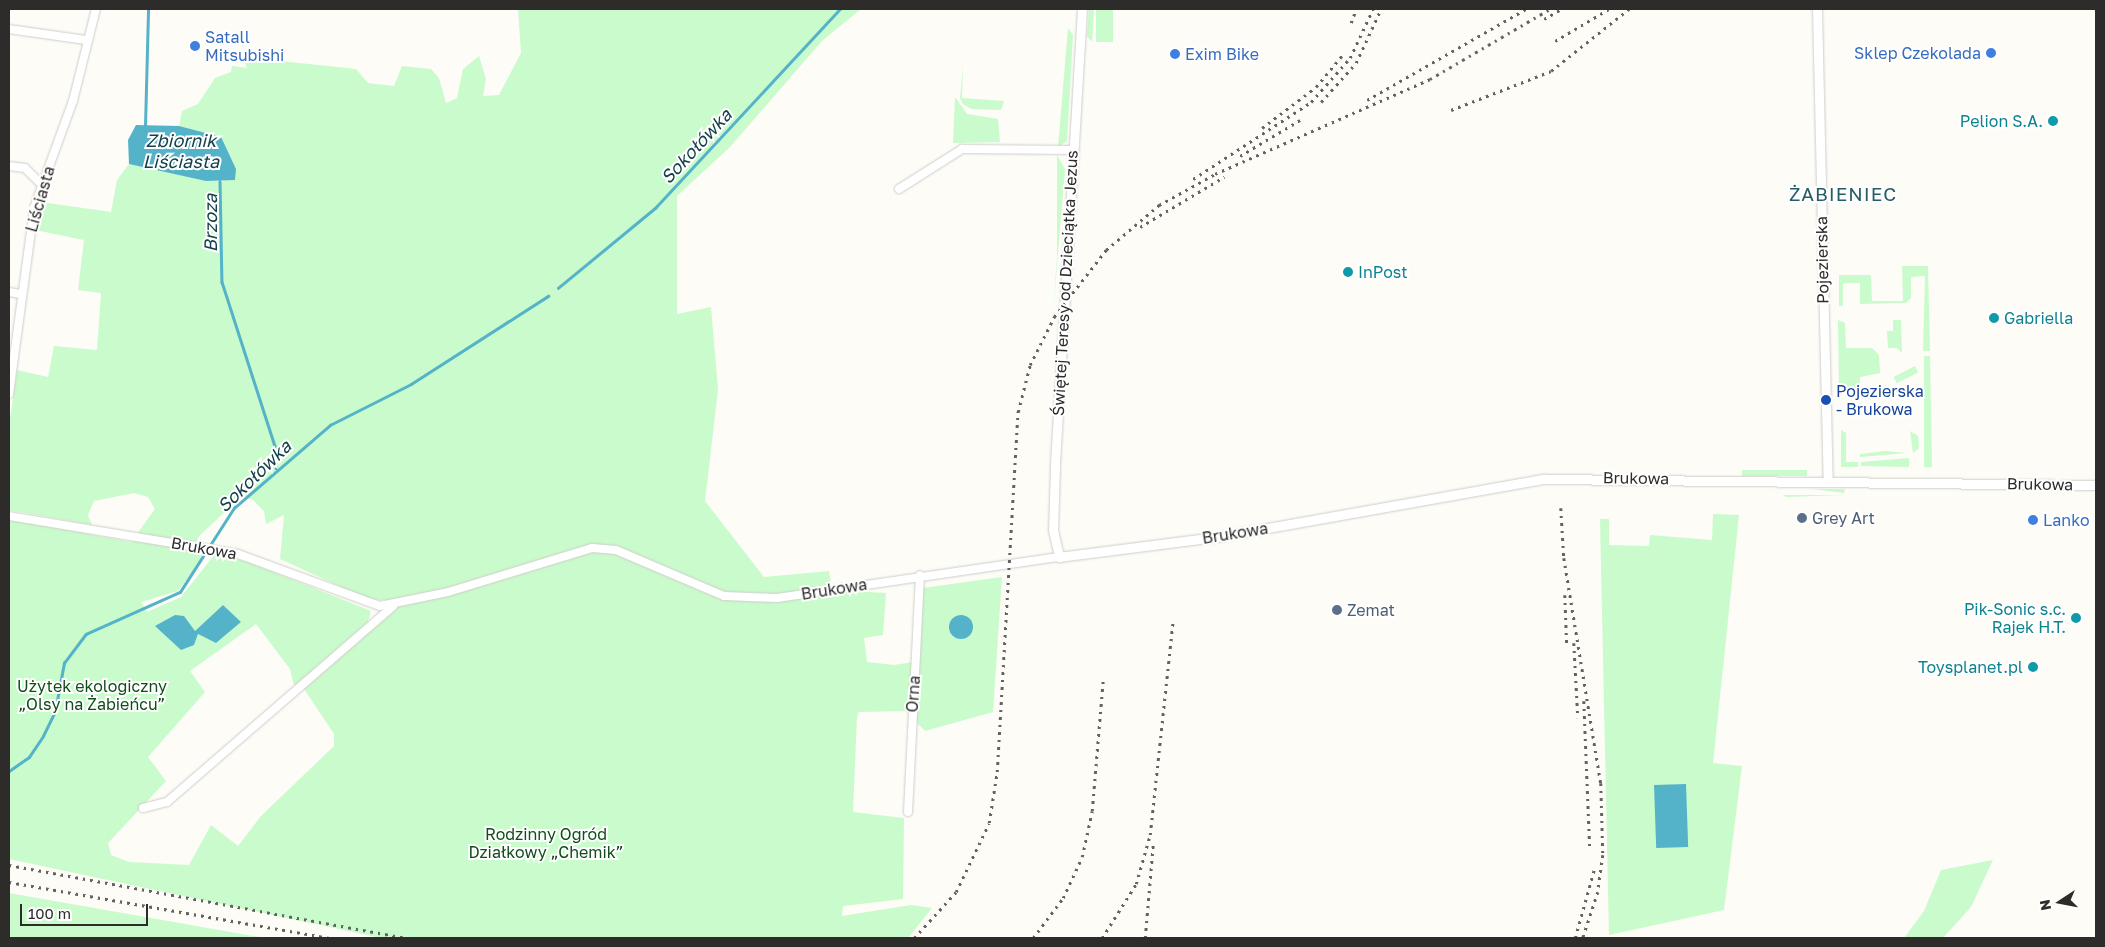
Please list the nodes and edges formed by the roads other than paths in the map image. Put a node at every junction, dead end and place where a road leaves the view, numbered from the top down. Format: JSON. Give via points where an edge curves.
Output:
{"nodes":[{"id":1,"x":96,"y":9,"type":"edge"},
{"id":2,"x":1082,"y":9,"type":"edge"},
{"id":3,"x":1817,"y":9,"type":"edge"},
{"id":4,"x":9,"y":28,"type":"edge"},
{"id":5,"x":85,"y":40,"type":"junction"},
{"id":6,"x":1073,"y":150,"type":"junction"},
{"id":7,"x":9,"y":166,"type":"edge"},
{"id":8,"x":41,"y":184,"type":"junction"},
{"id":9,"x":899,"y":189,"type":"dead end"},
{"id":10,"x":9,"y":292,"type":"edge"},
{"id":11,"x":20,"y":294,"type":"junction"},
{"id":12,"x":9,"y":390,"type":"edge"},
{"id":13,"x":1828,"y":481,"type":"junction"},
{"id":14,"x":2096,"y":485,"type":"edge"},
{"id":15,"x":9,"y":516,"type":"edge"},
{"id":16,"x":1059,"y":557,"type":"junction"},
{"id":17,"x":920,"y":576,"type":"junction"},
{"id":18,"x":393,"y":606,"type":"junction"},
{"id":19,"x":144,"y":808,"type":"dead end"},
{"id":20,"x":908,"y":812,"type":"dead end"}],
"edges":[{"from":1,"to":5,"type":"street","name":"Liściasta"},
{"from":2,"to":6,"type":"street","name":"Świętej Teresy od Dzieciątka Jezus"},
{"from":3,"to":13,"type":"street","name":"Pojezierska"},
{"from":4,"to":5,"type":"street"},
{"from":5,"to":8,"type":"street","name":"Liściasta","via":[[73,101]]},
{"from":6,"to":9,"type":"street","via":[[969,148]]},
{"from":6,"to":16,"type":"street","name":"Świętej Teresy od Dzieciątka Jezus","via":[[1053,504]]},
{"from":7,"to":8,"type":"street","via":[[25,168]]},
{"from":8,"to":11,"type":"street","name":"Liściasta"},
{"from":10,"to":11,"type":"street"},
{"from":11,"to":12,"type":"street","name":"Liściasta"},
{"from":13,"to":14,"type":"street","name":"Brukowa"},
{"from":13,"to":16,"type":"street","name":"Brukowa","via":[[1535,480],[1224,536]]},
{"from":15,"to":18,"type":"street","name":"Brukowa","via":[[113,535],[201,545],[258,559],[364,603]]},
{"from":16,"to":17,"type":"street","name":"Brukowa"},
{"from":17,"to":18,"type":"street","name":"Brukowa","via":[[777,598],[724,596],[599,547]]},
{"from":17,"to":20,"type":"street","name":"Orna"},
{"from":18,"to":19,"type":"street","name":"Brukowa","via":[[167,802]]}]}
